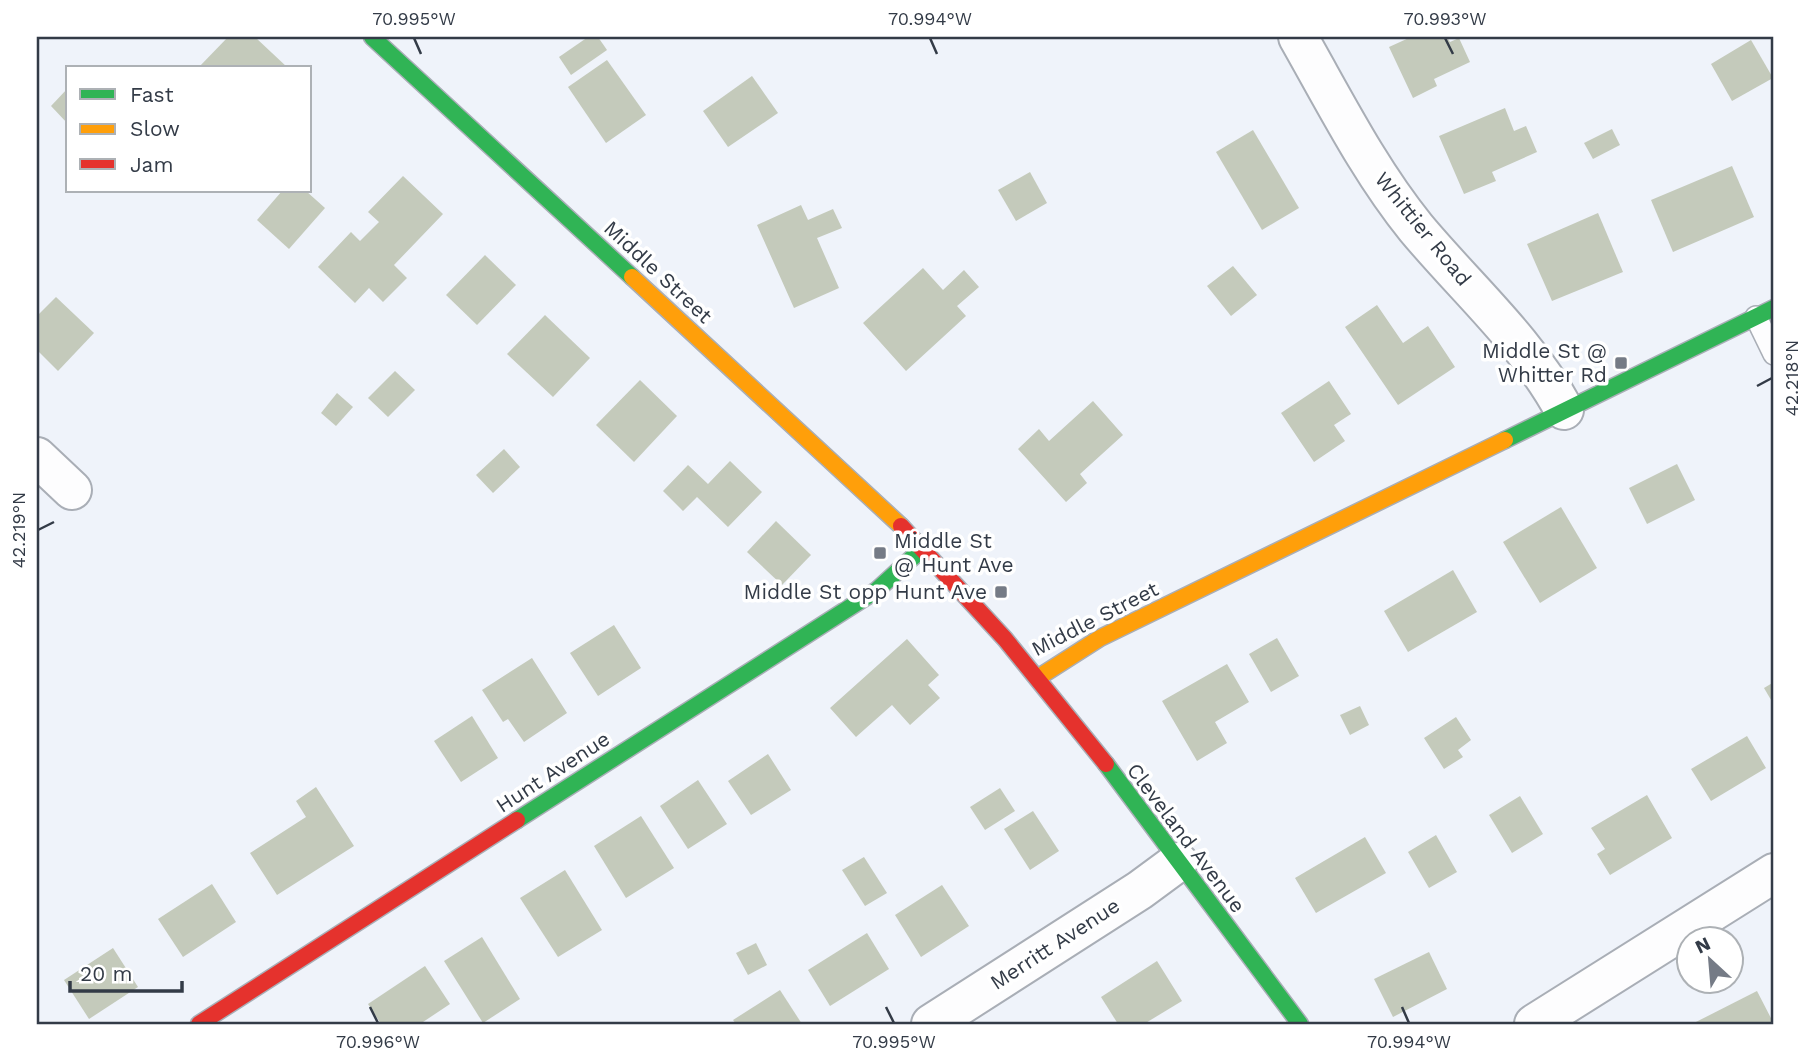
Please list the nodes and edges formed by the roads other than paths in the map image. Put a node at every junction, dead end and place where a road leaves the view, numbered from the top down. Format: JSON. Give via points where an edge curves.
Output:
{"nodes":[{"id":1,"x":372,"y":37,"type":"edge"},
{"id":2,"x":1298,"y":37,"type":"edge"},
{"id":3,"x":1765,"y":313,"type":"edge"},
{"id":4,"x":1774,"y":354,"type":"edge"},
{"id":5,"x":1564,"y":410,"type":"junction"},
{"id":6,"x":37,"y":457,"type":"edge"},
{"id":7,"x":72,"y":489,"type":"dead end"},
{"id":8,"x":923,"y":548,"type":"junction"},
{"id":9,"x":1038,"y":677,"type":"junction"},
{"id":10,"x":1178,"y":862,"type":"junction"},
{"id":11,"x":1774,"y":873,"type":"edge"},
{"id":12,"x":199,"y":1024,"type":"edge"},
{"id":13,"x":931,"y":1024,"type":"edge"},
{"id":14,"x":1300,"y":1024,"type":"edge"},
{"id":15,"x":1534,"y":1024,"type":"edge"}],
"edges":[{"from":1,"to":8,"type":"street","name":"Middle Street"},
{"from":2,"to":5,"type":"street","name":"Whittier Road","via":[[1397,202],[1530,358]]},
{"from":3,"to":4,"type":"lane"},
{"from":3,"to":5,"type":"street","name":"Middle Street"},
{"from":5,"to":9,"type":"street","name":"Middle Street","via":[[1100,638]]},
{"from":6,"to":7,"type":"street"},
{"from":8,"to":9,"type":"street","name":"Middle Street"},
{"from":8,"to":12,"type":"street","name":"Hunt Avenue","via":[[877,590]]},
{"from":9,"to":10,"type":"street","name":"Cleveland Avenue"},
{"from":10,"to":13,"type":"street","name":"Merritt Avenue"},
{"from":10,"to":14,"type":"street","name":"Cleveland Avenue"},
{"from":11,"to":15,"type":"street"}]}
